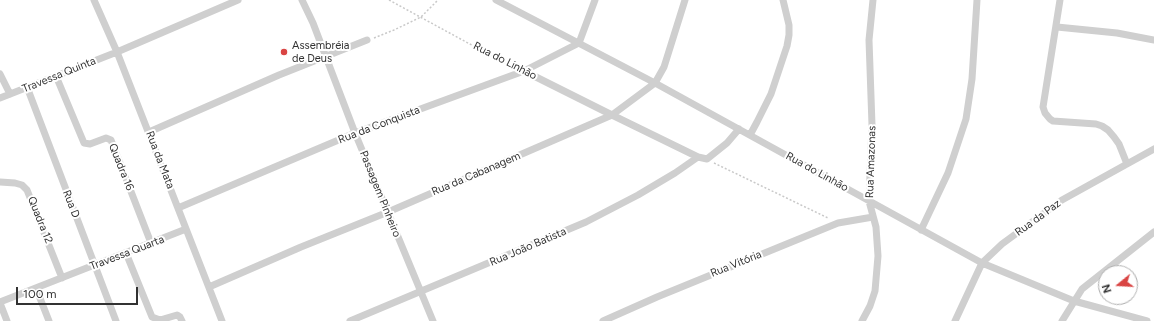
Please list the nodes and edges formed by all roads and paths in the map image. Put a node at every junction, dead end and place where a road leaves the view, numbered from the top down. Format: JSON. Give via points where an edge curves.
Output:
{"nodes":[{"id":1,"x":94,"y":0,"type":"edge"},
{"id":2,"x":238,"y":0,"type":"edge"},
{"id":3,"x":302,"y":0,"type":"edge"},
{"id":4,"x":389,"y":0,"type":"edge"},
{"id":5,"x":438,"y":0,"type":"edge"},
{"id":6,"x":497,"y":0,"type":"edge"},
{"id":7,"x":595,"y":0,"type":"edge"},
{"id":8,"x":685,"y":0,"type":"edge"},
{"id":9,"x":782,"y":0,"type":"edge"},
{"id":10,"x":873,"y":0,"type":"edge"},
{"id":11,"x":977,"y":0,"type":"edge"},
{"id":12,"x":1060,"y":0,"type":"edge"},
{"id":13,"x":421,"y":17,"type":"junction"},
{"id":14,"x":1057,"y":27,"type":"junction"},
{"id":15,"x":367,"y":40,"type":"joint"},
{"id":16,"x":1154,"y":40,"type":"edge"},
{"id":17,"x":579,"y":43,"type":"junction"},
{"id":18,"x":117,"y":52,"type":"junction"},
{"id":19,"x":326,"y":56,"type":"junction"},
{"id":20,"x":524,"y":71,"type":"junction"},
{"id":21,"x":0,"y":74,"type":"edge"},
{"id":22,"x":56,"y":76,"type":"junction"},
{"id":23,"x":655,"y":83,"type":"junction"},
{"id":24,"x":27,"y":87,"type":"junction"},
{"id":25,"x":10,"y":94,"type":"junction"},
{"id":26,"x":0,"y":98,"type":"edge"},
{"id":27,"x":612,"y":115,"type":"junction"},
{"id":28,"x":739,"y":129,"type":"junction"},
{"id":29,"x":149,"y":132,"type":"junction"},
{"id":30,"x":355,"y":133,"type":"junction"},
{"id":31,"x":750,"y":135,"type":"junction"},
{"id":32,"x":1154,"y":148,"type":"edge"},
{"id":33,"x":698,"y":157,"type":"junction"},
{"id":34,"x":707,"y":159,"type":"junction"},
{"id":35,"x":1127,"y":164,"type":"junction"},
{"id":36,"x":0,"y":182,"type":"edge"},
{"id":37,"x":869,"y":201,"type":"junction"},
{"id":38,"x":178,"y":208,"type":"junction"},
{"id":39,"x":388,"y":212,"type":"junction"},
{"id":40,"x":873,"y":217,"type":"junction"},
{"id":41,"x":838,"y":223,"type":"junction"},
{"id":42,"x":186,"y":229,"type":"junction"},
{"id":43,"x":921,"y":230,"type":"junction"},
{"id":44,"x":1154,"y":232,"type":"edge"},
{"id":45,"x":151,"y":243,"type":"junction"},
{"id":46,"x":126,"y":253,"type":"junction"},
{"id":47,"x":982,"y":262,"type":"junction"},
{"id":48,"x":94,"y":265,"type":"junction"},
{"id":49,"x":62,"y":278,"type":"junction"},
{"id":50,"x":209,"y":287,"type":"junction"},
{"id":51,"x":36,"y":288,"type":"junction"},
{"id":52,"x":420,"y":292,"type":"junction"},
{"id":53,"x":1074,"y":301,"type":"junction"},
{"id":54,"x":0,"y":303,"type":"edge"},
{"id":55,"x":7,"y":321,"type":"edge"},
{"id":56,"x":50,"y":321,"type":"edge"},
{"id":57,"x":116,"y":321,"type":"edge"},
{"id":58,"x":182,"y":321,"type":"edge"},
{"id":59,"x":222,"y":321,"type":"edge"},
{"id":60,"x":350,"y":321,"type":"edge"},
{"id":61,"x":433,"y":321,"type":"edge"},
{"id":62,"x":603,"y":321,"type":"edge"},
{"id":63,"x":862,"y":321,"type":"edge"},
{"id":64,"x":955,"y":321,"type":"edge"},
{"id":65,"x":1062,"y":321,"type":"edge"},
{"id":66,"x":1147,"y":321,"type":"edge"}],
"edges":[{"from":1,"to":18,"type":"street","name":"Rua da Mata"},
{"from":2,"to":18,"type":"street","name":"Travessa Quinta"},
{"from":3,"to":19,"type":"street","name":"Passagem Pinheiro"},
{"from":4,"to":13,"type":"path","name":"Rua do Linhão"},
{"from":5,"to":13,"type":"path"},
{"from":6,"to":17,"type":"street","name":"Rua do Linhão"},
{"from":7,"to":17,"type":"street"},
{"from":8,"to":23,"type":"street","name":"Rua da Cabanagem","via":[[664,67]]},
{"from":9,"to":31,"type":"street","via":[[789,25],[787,46],[770,94]]},
{"from":10,"to":37,"type":"street","name":"Rua Amazonas","via":[[868,40],[872,125]]},
{"from":11,"to":43,"type":"street","via":[[972,79],[966,119],[948,173]]},
{"from":12,"to":14,"type":"street"},
{"from":13,"to":15,"type":"path"},
{"from":13,"to":20,"type":"path","name":"Rua do Linhão","via":[[506,64]]},
{"from":14,"to":16,"type":"street"},
{"from":14,"to":35,"type":"street","via":[[1043,107],[1045,113],[1054,121],[1102,126],[1116,140]]},
{"from":15,"to":19,"type":"street"},
{"from":17,"to":20,"type":"street","name":"Rua da Conquista"},
{"from":17,"to":23,"type":"street","name":"Rua do Linhão"},
{"from":18,"to":22,"type":"street","name":"Travessa Quinta"},
{"from":18,"to":29,"type":"street","name":"Rua da Mata"},
{"from":19,"to":29,"type":"street"},
{"from":19,"to":30,"type":"street","name":"Passagem Pinheiro"},
{"from":20,"to":27,"type":"street","name":"Rua do Linhão"},
{"from":20,"to":30,"type":"street","name":"Rua da Conquista"},
{"from":21,"to":25,"type":"street"},
{"from":22,"to":24,"type":"street","name":"Travessa Quinta"},
{"from":22,"to":45,"type":"street","name":"Quadra 16","via":[[84,143],[106,138],[111,140]]},
{"from":23,"to":27,"type":"street","name":"Rua da Cabanagem"},
{"from":23,"to":28,"type":"street","name":"Rua do Linhão"},
{"from":24,"to":25,"type":"street","name":"Travessa Quinta"},
{"from":24,"to":48,"type":"street","name":"Rua D"},
{"from":25,"to":26,"type":"street","name":"Travessa Quinta"},
{"from":27,"to":33,"type":"street","name":"Rua do Linhão"},
{"from":27,"to":39,"type":"street","name":"Rua da Cabanagem"},
{"from":28,"to":31,"type":"street","name":"Rua do Linhão"},
{"from":28,"to":34,"type":"street","via":[[727,143]]},
{"from":29,"to":38,"type":"street","name":"Rua da Mata"},
{"from":30,"to":38,"type":"street","name":"Rua da Conquista"},
{"from":30,"to":39,"type":"street","name":"Passagem Pinheiro"},
{"from":31,"to":37,"type":"street","name":"Rua do Linhão"},
{"from":32,"to":35,"type":"street","name":"Rua da Paz"},
{"from":33,"to":34,"type":"street","name":"Rua do Linhão"},
{"from":33,"to":52,"type":"street","name":"Rua João Batista","via":[[638,195],[586,222]]},
{"from":34,"to":41,"type":"path"},
{"from":35,"to":47,"type":"street","name":"Rua da Paz","via":[[1062,200]]},
{"from":36,"to":49,"type":"street","name":"Quadra 12","via":[[22,185],[27,190]]},
{"from":37,"to":40,"type":"street","name":"Rua Amazonas"},
{"from":37,"to":43,"type":"street","name":"Rua do Linhão"},
{"from":38,"to":42,"type":"street","name":"Rua da Mata"},
{"from":39,"to":50,"type":"street","name":"Rua da Cabanagem"},
{"from":39,"to":52,"type":"street","name":"Passagem Pinheiro"},
{"from":40,"to":41,"type":"street","name":"Rua Vitória"},
{"from":40,"to":63,"type":"street","name":"Rua Amazonas","via":[[878,256],[875,291]]},
{"from":41,"to":62,"type":"street","name":"Rua Vitória","via":[[657,296]]},
{"from":42,"to":45,"type":"street","name":"Travessa Quarta"},
{"from":42,"to":50,"type":"street","name":"Rua da Mata"},
{"from":43,"to":47,"type":"street","name":"Rua do Linhão"},
{"from":44,"to":53,"type":"street","via":[[1082,289]]},
{"from":45,"to":46,"type":"street","name":"Travessa Quarta"},
{"from":46,"to":48,"type":"street","name":"Travessa Quarta"},
{"from":46,"to":58,"type":"street","via":[[152,317],[160,320],[178,315]]},
{"from":47,"to":53,"type":"street","name":"Rua do Linhão"},
{"from":47,"to":64,"type":"street","name":"Rua da Paz"},
{"from":48,"to":49,"type":"street","name":"Travessa Quarta"},
{"from":48,"to":57,"type":"street","name":"Rua D"},
{"from":49,"to":51,"type":"street","name":"Travessa Quarta"},
{"from":50,"to":59,"type":"street","name":"Rua da Mata"},
{"from":51,"to":54,"type":"street","name":"Travessa Quarta"},
{"from":51,"to":56,"type":"street"},
{"from":52,"to":60,"type":"street","name":"Rua João Batista"},
{"from":52,"to":61,"type":"street","name":"Passagem Pinheiro"},
{"from":53,"to":65,"type":"street"},
{"from":53,"to":66,"type":"street","name":"Rua do Linhão"},
{"from":54,"to":55,"type":"street"}]}
